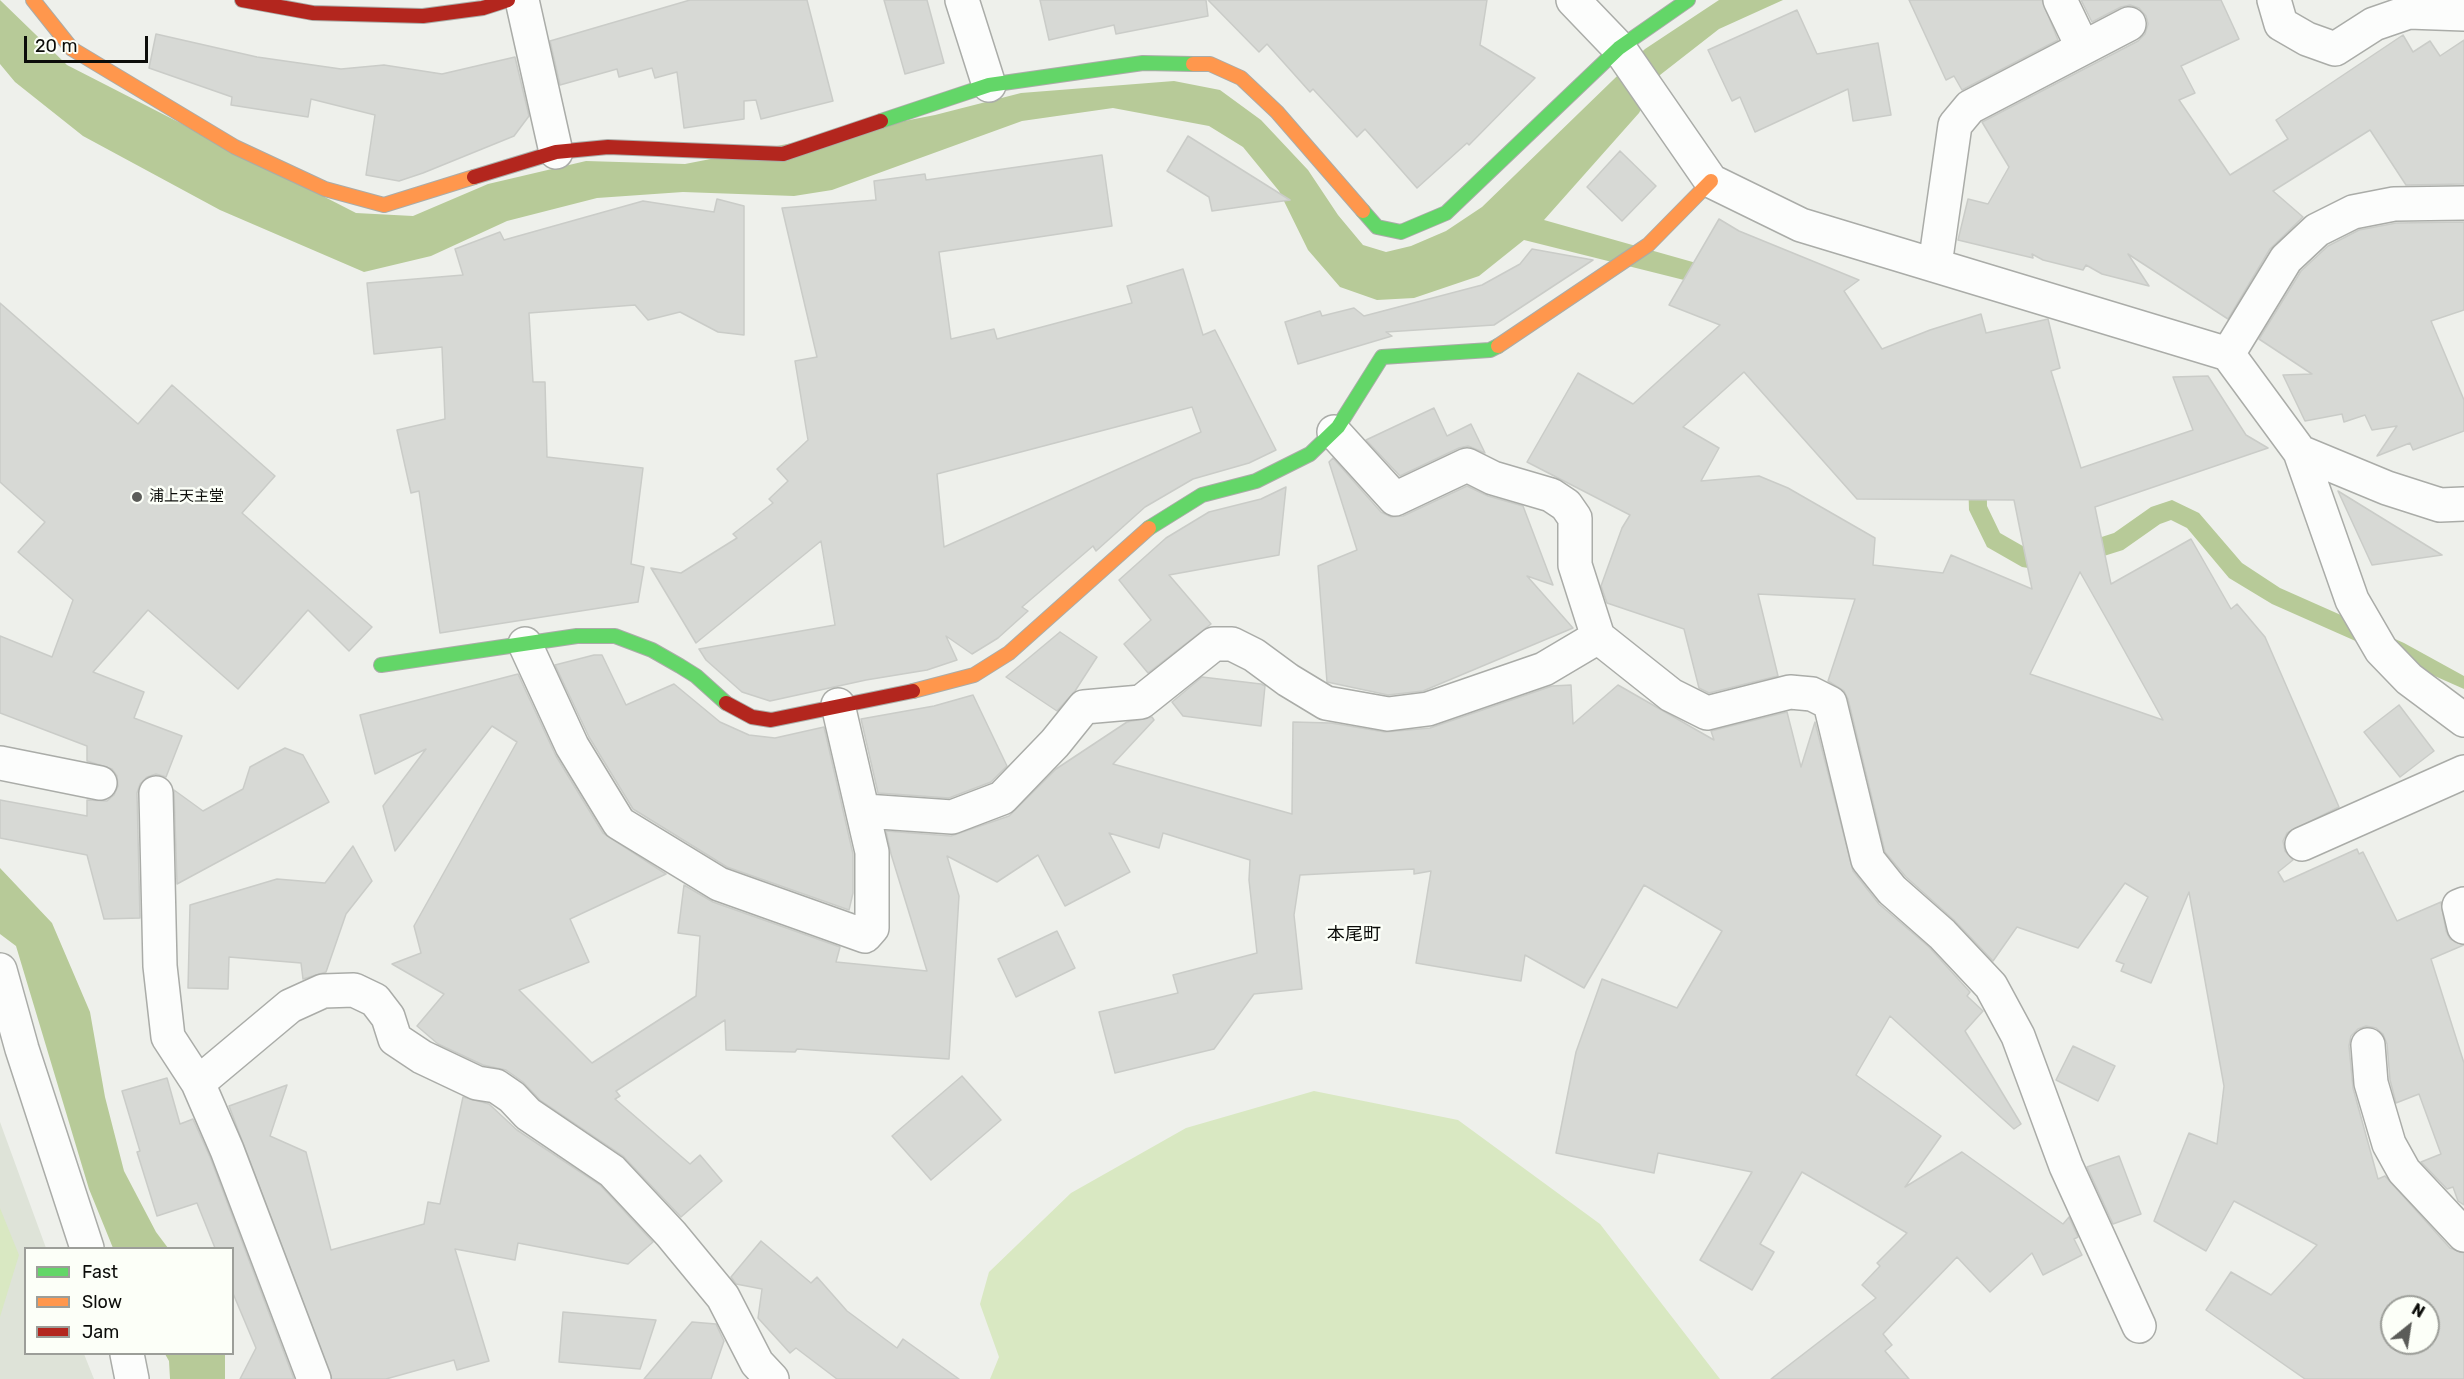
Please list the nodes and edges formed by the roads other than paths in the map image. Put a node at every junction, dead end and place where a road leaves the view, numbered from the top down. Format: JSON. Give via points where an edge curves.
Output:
{"nodes":[{"id":1,"x":33,"y":0,"type":"edge"},
{"id":2,"x":243,"y":0,"type":"edge"},
{"id":3,"x":508,"y":0,"type":"edge"},
{"id":4,"x":522,"y":0,"type":"edge"},
{"id":5,"x":962,"y":0,"type":"edge"},
{"id":6,"x":1573,"y":0,"type":"edge"},
{"id":7,"x":1688,"y":0,"type":"edge"},
{"id":8,"x":2060,"y":0,"type":"edge"},
{"id":9,"x":2274,"y":0,"type":"edge"},
{"id":10,"x":2464,"y":14,"type":"edge"},
{"id":11,"x":2129,"y":24,"type":"dead end"},
{"id":12,"x":2083,"y":48,"type":"junction"},
{"id":13,"x":1622,"y":53,"type":"junction"},
{"id":14,"x":989,"y":84,"type":"junction"},
{"id":15,"x":556,"y":152,"type":"junction"},
{"id":16,"x":1711,"y":181,"type":"junction"},
{"id":17,"x":2464,"y":203,"type":"edge"},
{"id":18,"x":1935,"y":265,"type":"junction"},
{"id":19,"x":2228,"y":354,"type":"junction"},
{"id":20,"x":1334,"y":432,"type":"junction"},
{"id":21,"x":2300,"y":452,"type":"junction"},
{"id":22,"x":2464,"y":504,"type":"edge"},
{"id":23,"x":1598,"y":637,"type":"junction"},
{"id":24,"x":525,"y":644,"type":"junction"},
{"id":25,"x":381,"y":665,"type":"dead end"},
{"id":26,"x":838,"y":705,"type":"junction"},
{"id":27,"x":2464,"y":720,"type":"edge"},
{"id":28,"x":0,"y":763,"type":"edge"},
{"id":29,"x":2464,"y":772,"type":"edge"},
{"id":30,"x":100,"y":783,"type":"dead end"},
{"id":31,"x":156,"y":793,"type":"dead end"},
{"id":32,"x":864,"y":811,"type":"junction"},
{"id":33,"x":2302,"y":844,"type":"dead end"},
{"id":34,"x":2464,"y":904,"type":"edge"},
{"id":35,"x":2464,"y":927,"type":"edge"},
{"id":36,"x":0,"y":970,"type":"edge"},
{"id":37,"x":2368,"y":1045,"type":"dead end"},
{"id":38,"x":198,"y":1083,"type":"junction"},
{"id":39,"x":2464,"y":1235,"type":"edge"},
{"id":40,"x":87,"y":1247,"type":"edge"},
{"id":41,"x":2139,"y":1326,"type":"dead end"},
{"id":42,"x":127,"y":1355,"type":"edge"},
{"id":43,"x":132,"y":1379,"type":"edge"},
{"id":44,"x":314,"y":1379,"type":"edge"},
{"id":45,"x":772,"y":1379,"type":"edge"}],
"edges":[{"from":1,"to":15,"type":"street","via":[[72,49],[235,147],[325,189],[384,205]]},
{"from":2,"to":3,"type":"street","via":[[314,13],[423,16],[483,8]]},
{"from":4,"to":15,"type":"street"},
{"from":5,"to":14,"type":"street"},
{"from":6,"to":13,"type":"street"},
{"from":7,"to":13,"type":"street"},
{"from":8,"to":12,"type":"street"},
{"from":9,"to":10,"type":"street","via":[[2281,24],[2335,49],[2374,24],[2409,12]]},
{"from":11,"to":12,"type":"street"},
{"from":12,"to":18,"type":"street","via":[[1970,107],[1955,125]]},
{"from":13,"to":14,"type":"street","via":[[1446,213],[1401,232],[1377,227],[1277,112],[1241,78],[1210,64],[1143,63]]},
{"from":13,"to":16,"type":"street"},
{"from":14,"to":15,"type":"street","via":[[783,154],[608,147]]},
{"from":16,"to":18,"type":"street","via":[[1801,225]]},
{"from":16,"to":20,"type":"street","via":[[1648,245],[1490,350],[1382,357]]},
{"from":17,"to":19,"type":"street","via":[[2394,204],[2353,212],[2317,230],[2286,259]]},
{"from":18,"to":19,"type":"street"},
{"from":19,"to":21,"type":"street"},
{"from":20,"to":23,"type":"street","via":[[1395,499],[1467,465],[1493,478],[1551,495],[1566,505],[1575,518],[1575,565]]},
{"from":20,"to":26,"type":"street","via":[[1310,454],[1256,480],[1202,495],[1155,523],[1010,653],[974,675],[931,688]]},
{"from":21,"to":22,"type":"street","via":[[2440,505]]},
{"from":21,"to":27,"type":"street","via":[[2352,600],[2381,650],[2409,679]]},
{"from":23,"to":32,"type":"street","via":[[1544,669],[1428,709],[1388,714],[1326,702],[1232,644],[1214,644],[1141,702],[1084,707],[1002,798],[952,817]]},
{"from":23,"to":41,"type":"street","via":[[1671,695],[1707,713],[1790,692],[1812,694],[1830,703],[1868,860],[1892,890],[1942,934],[1991,986],[2018,1036],[2066,1167]]},
{"from":24,"to":25,"type":"street"},
{"from":24,"to":26,"type":"street","via":[[577,636],[615,636],[680,666],[732,708],[752,717],[771,720]]},
{"from":24,"to":32,"type":"street","via":[[572,746],[619,823],[719,884],[865,936],[872,927],[872,852]]},
{"from":26,"to":32,"type":"street"},
{"from":28,"to":30,"type":"street"},
{"from":29,"to":33,"type":"street"},
{"from":31,"to":38,"type":"street","via":[[160,966],[168,1037]]},
{"from":34,"to":35,"type":"street","via":[[2459,906]]},
{"from":36,"to":40,"type":"street"},
{"from":37,"to":39,"type":"street","via":[[2371,1083],[2389,1144],[2404,1171]]},
{"from":38,"to":44,"type":"street"},
{"from":38,"to":45,"type":"street","via":[[290,1006],[323,991],[354,990],[375,1000],[388,1017],[395,1039],[449,1070],[477,1083],[496,1086],[528,1114],[612,1171],[723,1298],[757,1363]]},
{"from":42,"to":43,"type":"street"}]}
